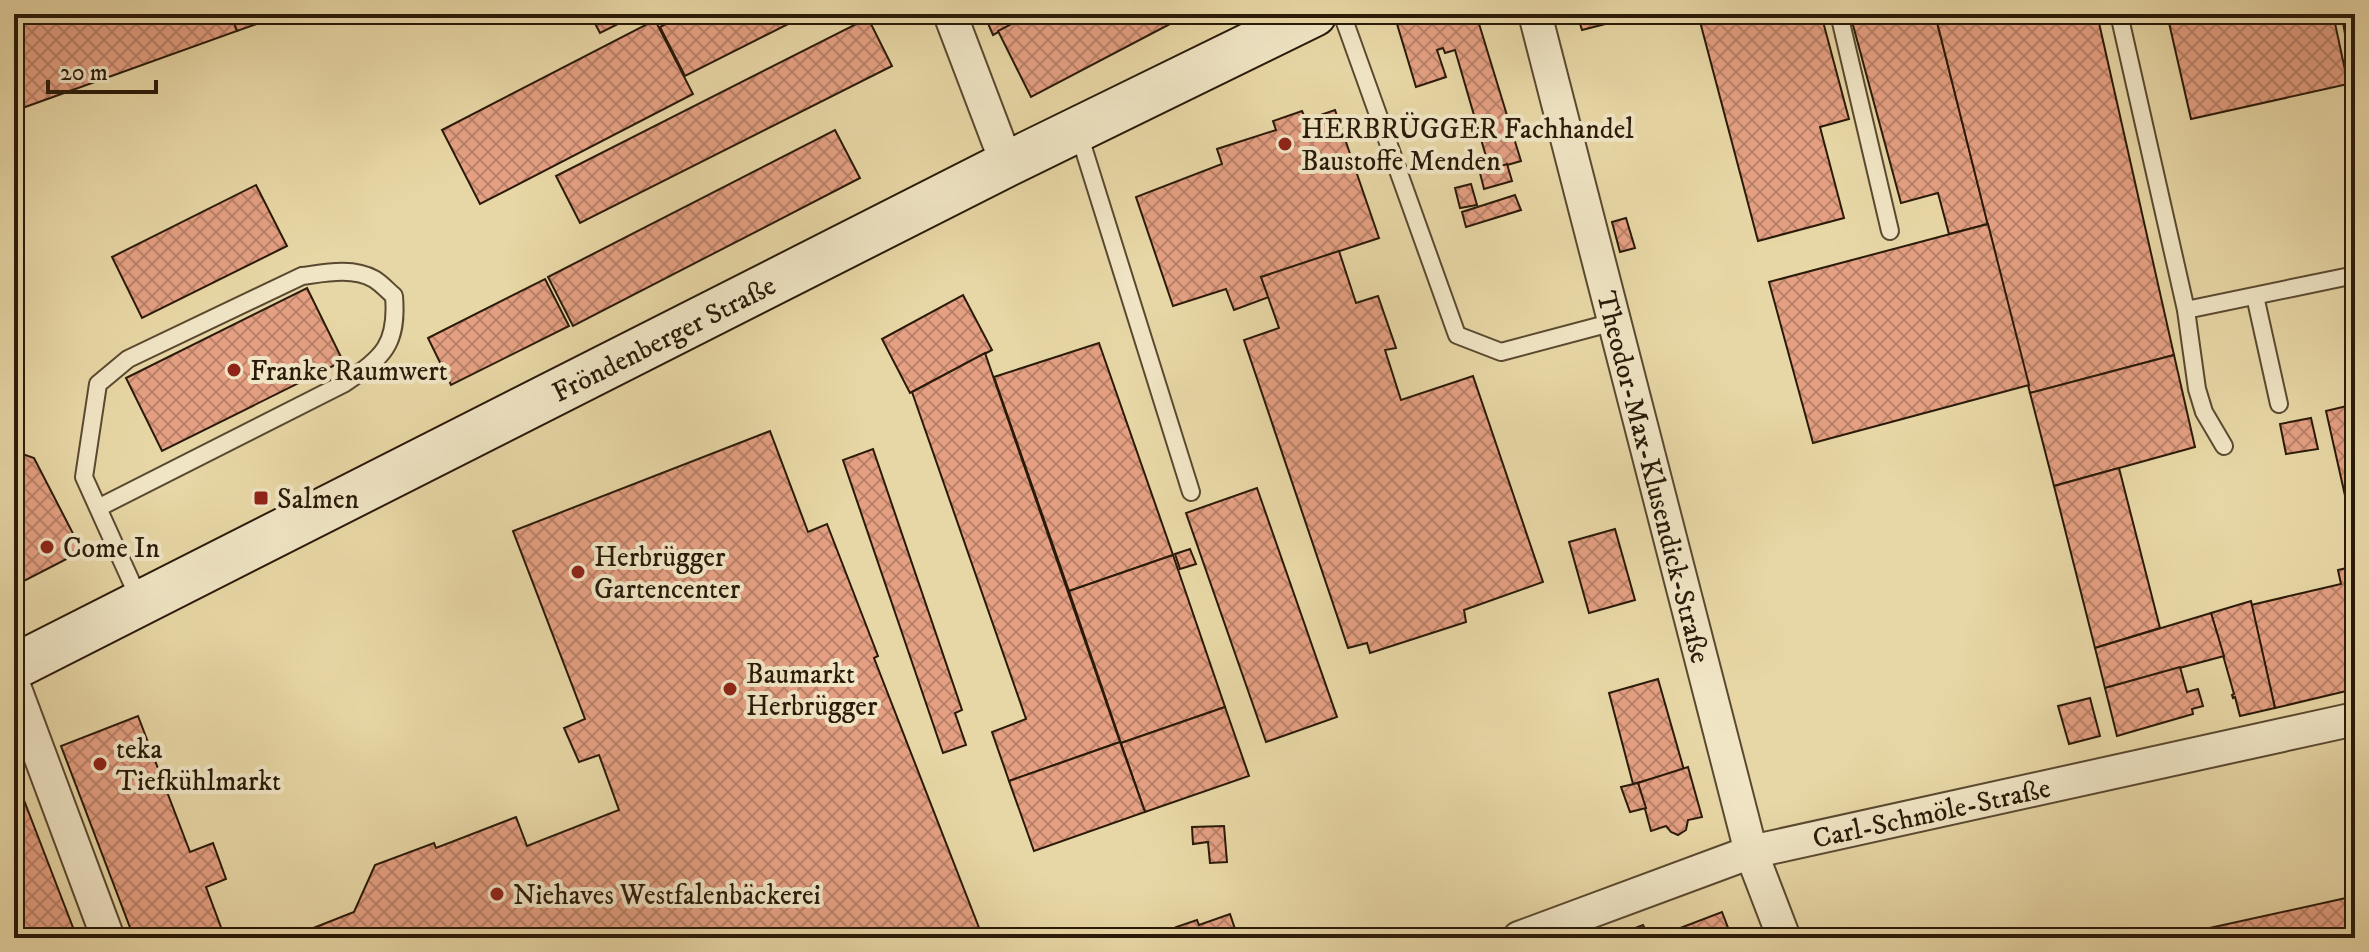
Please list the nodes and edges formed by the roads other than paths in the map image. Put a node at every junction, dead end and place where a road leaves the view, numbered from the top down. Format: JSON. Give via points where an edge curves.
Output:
{"nodes":[{"id":1,"x":950,"y":14,"type":"edge"},
{"id":2,"x":1314,"y":14,"type":"edge"},
{"id":3,"x":1342,"y":14,"type":"edge"},
{"id":4,"x":1535,"y":14,"type":"edge"},
{"id":5,"x":1839,"y":14,"type":"edge"},
{"id":6,"x":2119,"y":14,"type":"edge"},
{"id":7,"x":1077,"y":129,"type":"junction"},
{"id":8,"x":1007,"y":164,"type":"junction"},
{"id":9,"x":1890,"y":231,"type":"dead end"},
{"id":10,"x":2355,"y":275,"type":"edge"},
{"id":11,"x":2255,"y":296,"type":"junction"},
{"id":12,"x":2186,"y":310,"type":"junction"},
{"id":13,"x":1614,"y":322,"type":"junction"},
{"id":14,"x":2279,"y":404,"type":"dead end"},
{"id":15,"x":2224,"y":446,"type":"dead end"},
{"id":16,"x":1191,"y":492,"type":"dead end"},
{"id":17,"x":98,"y":508,"type":"junction"},
{"id":18,"x":141,"y":602,"type":"junction"},
{"id":19,"x":14,"y":667,"type":"edge"},
{"id":20,"x":14,"y":686,"type":"edge"},
{"id":21,"x":2355,"y":719,"type":"edge"},
{"id":22,"x":1751,"y":852,"type":"junction"},
{"id":23,"x":108,"y":938,"type":"edge"},
{"id":24,"x":1519,"y":938,"type":"edge"},
{"id":25,"x":1784,"y":938,"type":"edge"}],
"edges":[{"from":1,"to":8,"type":"street"},
{"from":2,"to":7,"type":"main road","name":"Fröndenberger Straße"},
{"from":3,"to":13,"type":"lane","via":[[1457,335],[1501,352]]},
{"from":4,"to":13,"type":"street","name":"Theodor-Max-Klusendick-Straße"},
{"from":5,"to":9,"type":"lane"},
{"from":6,"to":12,"type":"lane"},
{"from":7,"to":8,"type":"main road","name":"Fröndenberger Straße"},
{"from":7,"to":16,"type":"lane"},
{"from":8,"to":18,"type":"main road","name":"Fröndenberger Straße"},
{"from":10,"to":11,"type":"lane"},
{"from":11,"to":12,"type":"lane"},
{"from":11,"to":14,"type":"lane"},
{"from":12,"to":15,"type":"lane","via":[[2197,389]]},
{"from":13,"to":22,"type":"street","name":"Theodor-Max-Klusendick-Straße"},
{"from":17,"to":17,"type":"lane","via":[[84,477],[98,384],[128,359],[302,276],[357,273],[375,279],[394,296],[394,330],[370,366]]},
{"from":17,"to":18,"type":"lane"},
{"from":18,"to":19,"type":"main road","name":"Fröndenberger Straße"},
{"from":20,"to":23,"type":"street"},
{"from":21,"to":22,"type":"street","name":"Carl-Schmöle-Straße"},
{"from":22,"to":24,"type":"street","name":"Carl-Schmöle-Straße"},
{"from":22,"to":25,"type":"street","name":"Theodor-Max-Klusendick-Straße"}]}
